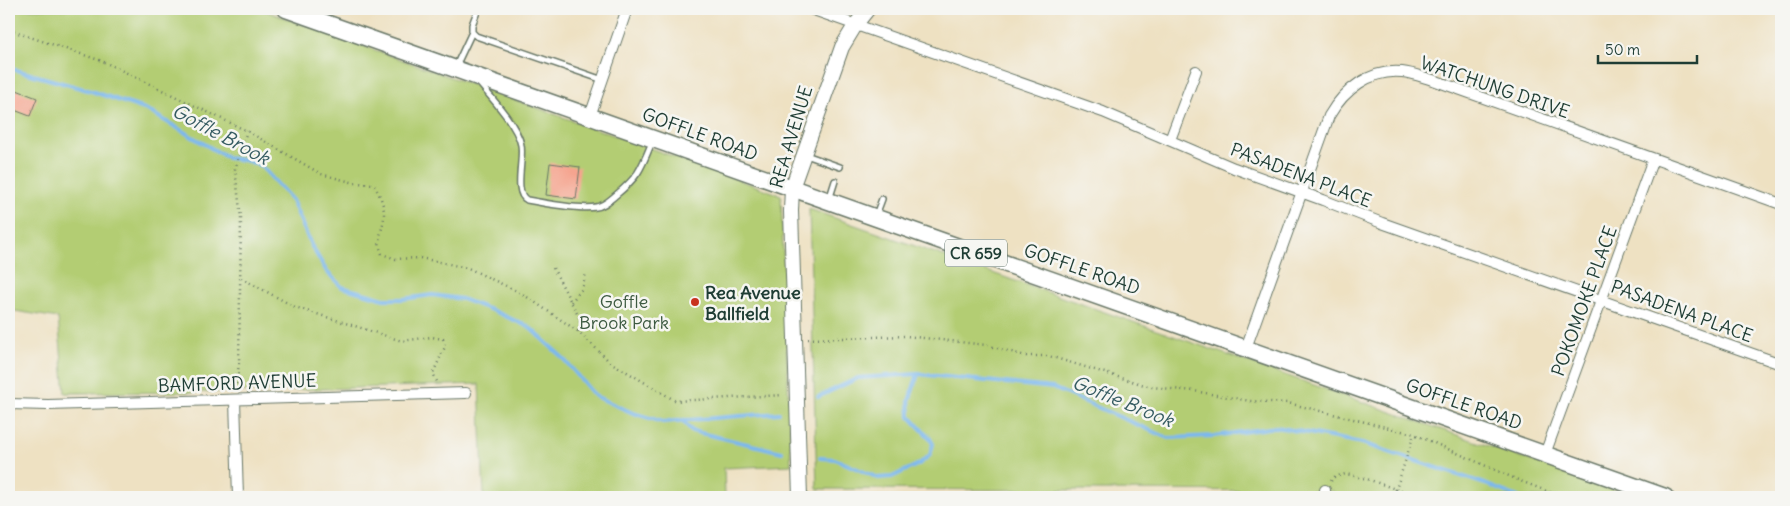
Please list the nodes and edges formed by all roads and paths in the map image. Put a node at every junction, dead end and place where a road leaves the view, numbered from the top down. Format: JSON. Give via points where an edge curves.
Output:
{"nodes":[{"id":1,"x":286,"y":9,"type":"edge"},
{"id":2,"x":478,"y":9,"type":"edge"},
{"id":3,"x":627,"y":9,"type":"edge"},
{"id":4,"x":812,"y":9,"type":"edge"},
{"id":5,"x":863,"y":14,"type":"edge"},
{"id":6,"x":9,"y":30,"type":"edge"},
{"id":7,"x":472,"y":32,"type":"junction"},
{"id":8,"x":455,"y":68,"type":"junction"},
{"id":9,"x":1196,"y":71,"type":"dead end"},
{"id":10,"x":473,"y":75,"type":"junction"},
{"id":11,"x":602,"y":80,"type":"junction"},
{"id":12,"x":590,"y":116,"type":"junction"},
{"id":13,"x":247,"y":131,"type":"junction"},
{"id":14,"x":654,"y":139,"type":"junction"},
{"id":15,"x":1170,"y":140,"type":"junction"},
{"id":16,"x":803,"y":154,"type":"junction"},
{"id":17,"x":1653,"y":159,"type":"junction"},
{"id":18,"x":840,"y":167,"type":"dead end"},
{"id":19,"x":835,"y":181,"type":"dead end"},
{"id":20,"x":792,"y":188,"type":"junction"},
{"id":21,"x":1302,"y":192,"type":"junction"},
{"id":22,"x":882,"y":199,"type":"dead end"},
{"id":23,"x":828,"y":201,"type":"junction"},
{"id":24,"x":1781,"y":204,"type":"edge"},
{"id":25,"x":875,"y":218,"type":"junction"},
{"id":26,"x":553,"y":268,"type":"dead end"},
{"id":27,"x":586,"y":273,"type":"dead end"},
{"id":28,"x":241,"y":278,"type":"junction"},
{"id":29,"x":1603,"y":300,"type":"junction"},
{"id":30,"x":571,"y":302,"type":"junction"},
{"id":31,"x":579,"y":332,"type":"junction"},
{"id":32,"x":795,"y":339,"type":"junction"},
{"id":33,"x":1246,"y":348,"type":"junction"},
{"id":34,"x":1781,"y":364,"type":"edge"},
{"id":35,"x":466,"y":393,"type":"dead end"},
{"id":36,"x":442,"y":394,"type":"junction"},
{"id":37,"x":797,"y":395,"type":"junction"},
{"id":38,"x":235,"y":400,"type":"junction"},
{"id":39,"x":9,"y":404,"type":"edge"},
{"id":40,"x":1414,"y":434,"type":"junction"},
{"id":41,"x":1545,"y":454,"type":"junction"},
{"id":42,"x":1396,"y":489,"type":"junction"},
{"id":43,"x":1325,"y":494,"type":"edge"},
{"id":44,"x":238,"y":497,"type":"edge"},
{"id":45,"x":800,"y":497,"type":"edge"},
{"id":46,"x":1388,"y":497,"type":"edge"},
{"id":47,"x":1418,"y":497,"type":"edge"},
{"id":48,"x":1562,"y":497,"type":"edge"},
{"id":49,"x":1665,"y":497,"type":"edge"}],
"edges":[{"from":1,"to":8,"type":"main road","name":"GOFFLE ROAD","number":"CR 659"},
{"from":2,"to":7,"type":"lane"},
{"from":3,"to":11,"type":"street"},
{"from":4,"to":5,"type":"street","name":"PASADENA PLACE"},
{"from":5,"to":15,"type":"street","name":"PASADENA PLACE"},
{"from":5,"to":16,"type":"street","name":"REA AVENUE","via":[[842,47]]},
{"from":6,"to":13,"type":"path","via":[[102,61]]},
{"from":7,"to":8,"type":"lane"},
{"from":7,"to":11,"type":"lane"},
{"from":8,"to":10,"type":"main road","name":"GOFFLE ROAD","number":"CR 659"},
{"from":9,"to":15,"type":"street"},
{"from":10,"to":12,"type":"main road","name":"GOFFLE ROAD","number":"CR 659"},
{"from":10,"to":14,"type":"lane","via":[[520,139],[521,195],[527,200],[595,208],[611,200],[635,179]]},
{"from":11,"to":12,"type":"street"},
{"from":12,"to":14,"type":"main road","name":"GOFFLE ROAD","number":"CR 659"},
{"from":13,"to":28,"type":"path","via":[[235,169],[241,218]]},
{"from":13,"to":31,"type":"path","via":[[321,174],[373,184],[380,194],[384,214],[378,244],[382,254],[396,259],[420,258],[468,268],[521,293]]},
{"from":14,"to":20,"type":"main road","name":"GOFFLE ROAD","number":"CR 659"},
{"from":15,"to":21,"type":"street","name":"PASADENA PLACE","via":[[1234,168]]},
{"from":16,"to":18,"type":"lane"},
{"from":16,"to":20,"type":"street","name":"REA AVENUE"},
{"from":17,"to":21,"type":"street","name":"WATCHUNG DRIVE","via":[[1436,81],[1390,72],[1358,84],[1335,106]]},
{"from":17,"to":24,"type":"street","name":"WATCHUNG DRIVE"},
{"from":17,"to":29,"type":"street","name":"POKOMOKE PLACE"},
{"from":19,"to":23,"type":"lane"},
{"from":20,"to":23,"type":"main road","name":"GOFFLE ROAD","number":"CR 659"},
{"from":20,"to":32,"type":"street","name":"REA AVENUE"},
{"from":21,"to":29,"type":"street","name":"PASADENA PLACE"},
{"from":21,"to":33,"type":"street","name":"WATCHUNG DRIVE"},
{"from":22,"to":25,"type":"lane"},
{"from":23,"to":25,"type":"main road","name":"GOFFLE ROAD","number":"CR 659"},
{"from":25,"to":33,"type":"main road","name":"GOFFLE ROAD","number":"CR 659"},
{"from":26,"to":30,"type":"path"},
{"from":27,"to":30,"type":"path","via":[[582,289]]},
{"from":28,"to":36,"type":"path","via":[[295,307],[402,341],[431,337],[443,339],[445,347],[434,373]]},
{"from":28,"to":38,"type":"path"},
{"from":29,"to":34,"type":"street","name":"PASADENA PLACE"},
{"from":29,"to":41,"type":"street","name":"POKOMOKE PLACE"},
{"from":30,"to":31,"type":"path","via":[[580,319]]},
{"from":31,"to":37,"type":"path","via":[[610,362],[676,401]]},
{"from":32,"to":37,"type":"street","name":"REA AVENUE"},
{"from":32,"to":40,"type":"path","via":[[906,336],[986,345],[1026,356],[1049,356],[1151,387],[1288,403]]},
{"from":33,"to":41,"type":"main road","name":"GOFFLE ROAD","number":"CR 659"},
{"from":35,"to":36,"type":"street","name":"BAMFORD AVENUE"},
{"from":36,"to":38,"type":"street","name":"BAMFORD AVENUE"},
{"from":37,"to":45,"type":"street","name":"REA AVENUE"},
{"from":38,"to":39,"type":"street","name":"BAMFORD AVENUE"},
{"from":38,"to":44,"type":"street"},
{"from":40,"to":42,"type":"path"},
{"from":40,"to":48,"type":"path"},
{"from":41,"to":49,"type":"main road","name":"GOFFLE ROAD","number":"CR 659"},
{"from":42,"to":43,"type":"path","via":[[1346,474],[1334,477]]},
{"from":42,"to":46,"type":"path"},
{"from":42,"to":47,"type":"path"}]}
